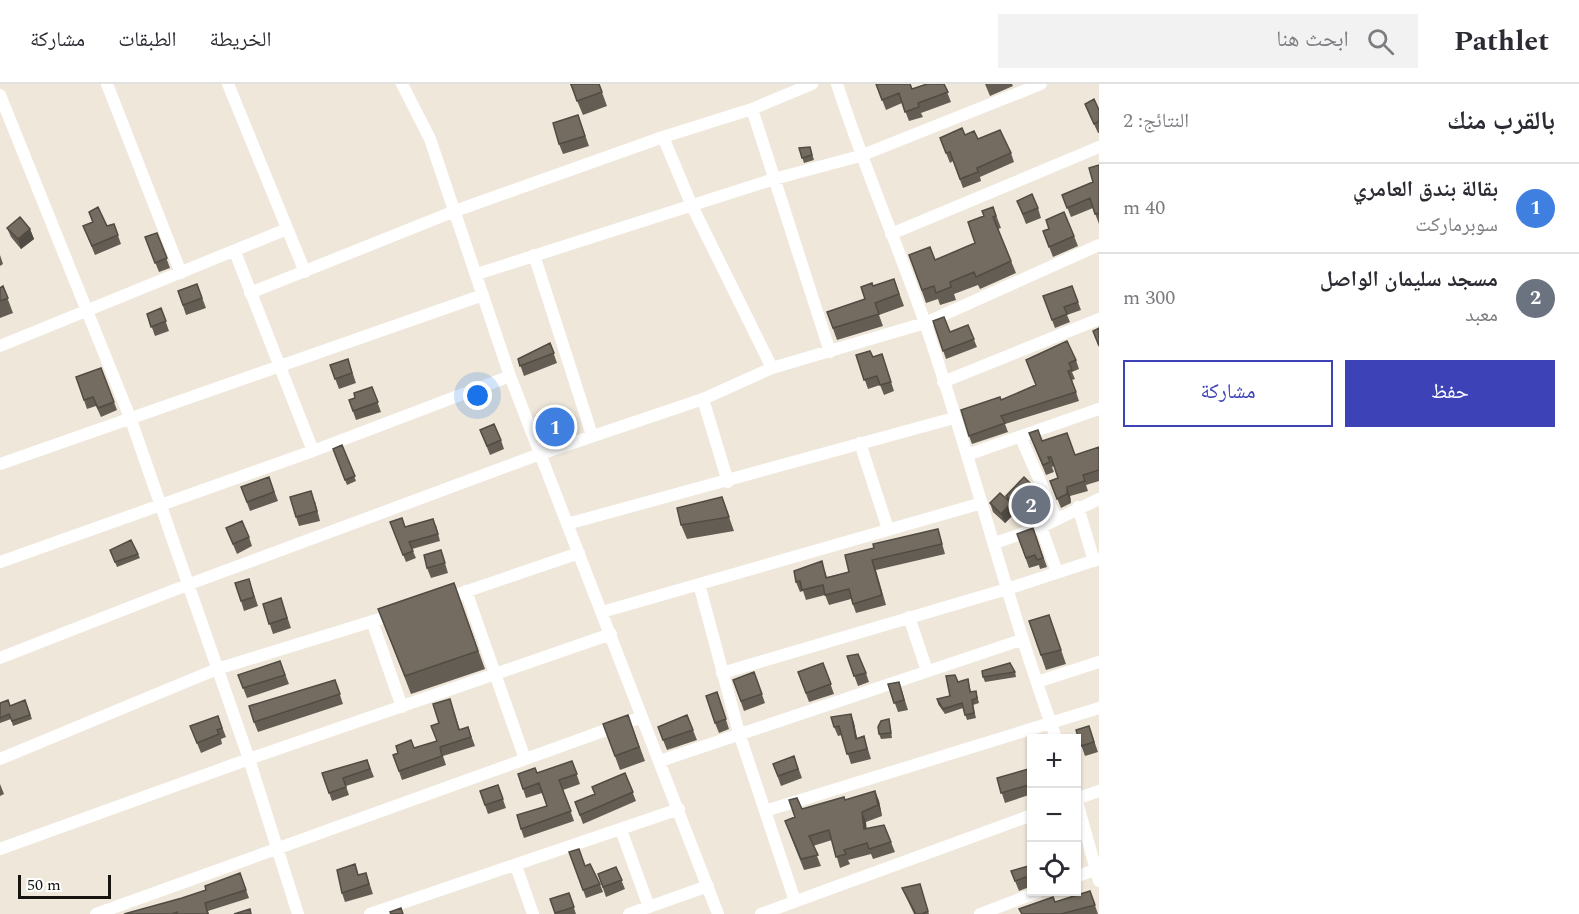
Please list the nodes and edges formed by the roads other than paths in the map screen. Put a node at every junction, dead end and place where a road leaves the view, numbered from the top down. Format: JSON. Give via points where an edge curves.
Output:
{"nodes":[{"id":1,"x":107,"y":84,"type":"edge"},
{"id":2,"x":228,"y":84,"type":"edge"},
{"id":3,"x":402,"y":84,"type":"edge"},
{"id":4,"x":812,"y":84,"type":"edge"},
{"id":5,"x":837,"y":84,"type":"edge"},
{"id":6,"x":1041,"y":84,"type":"edge"},
{"id":7,"x":0,"y":95,"type":"edge"},
{"id":8,"x":752,"y":109,"type":"junction"},
{"id":9,"x":663,"y":137,"type":"junction"},
{"id":10,"x":1099,"y":147,"type":"edge"},
{"id":11,"x":860,"y":156,"type":"junction"},
{"id":12,"x":774,"y":179,"type":"junction"},
{"id":13,"x":693,"y":206,"type":"junction"},
{"id":14,"x":455,"y":211,"type":"junction"},
{"id":15,"x":287,"y":229,"type":"junction"},
{"id":16,"x":891,"y":234,"type":"junction"},
{"id":17,"x":1099,"y":245,"type":"edge"},
{"id":18,"x":235,"y":252,"type":"junction"},
{"id":19,"x":534,"y":255,"type":"junction"},
{"id":20,"x":305,"y":272,"type":"junction"},
{"id":21,"x":181,"y":273,"type":"junction"},
{"id":22,"x":477,"y":274,"type":"junction"},
{"id":23,"x":250,"y":293,"type":"junction"},
{"id":24,"x":483,"y":295,"type":"junction"},
{"id":25,"x":88,"y":310,"type":"junction"},
{"id":26,"x":1099,"y":319,"type":"edge"},
{"id":27,"x":925,"y":323,"type":"junction"},
{"id":28,"x":0,"y":346,"type":"edge"},
{"id":29,"x":830,"y":352,"type":"junction"},
{"id":30,"x":279,"y":367,"type":"junction"},
{"id":31,"x":772,"y":368,"type":"junction"},
{"id":32,"x":510,"y":376,"type":"junction"},
{"id":33,"x":943,"y":382,"type":"junction"},
{"id":34,"x":703,"y":399,"type":"junction"},
{"id":35,"x":1099,"y":409,"type":"edge"},
{"id":36,"x":954,"y":418,"type":"junction"},
{"id":37,"x":130,"y":420,"type":"junction"},
{"id":38,"x":592,"y":435,"type":"junction"},
{"id":39,"x":1021,"y":438,"type":"junction"},
{"id":40,"x":861,"y":443,"type":"junction"},
{"id":41,"x":313,"y":451,"type":"junction"},
{"id":42,"x":540,"y":454,"type":"junction"},
{"id":43,"x":967,"y":455,"type":"junction"},
{"id":44,"x":0,"y":464,"type":"edge"},
{"id":45,"x":728,"y":482,"type":"junction"},
{"id":46,"x":1099,"y":499,"type":"edge"},
{"id":47,"x":982,"y":502,"type":"junction"},
{"id":48,"x":160,"y":503,"type":"junction"},
{"id":49,"x":1078,"y":507,"type":"junction"},
{"id":50,"x":1056,"y":518,"type":"junction"},
{"id":51,"x":567,"y":524,"type":"junction"},
{"id":52,"x":1041,"y":527,"type":"junction"},
{"id":53,"x":888,"y":529,"type":"junction"},
{"id":54,"x":995,"y":543,"type":"junction"},
{"id":55,"x":579,"y":553,"type":"junction"},
{"id":56,"x":1097,"y":560,"type":"edge"},
{"id":57,"x":0,"y":562,"type":"edge"},
{"id":58,"x":1057,"y":572,"type":"junction"},
{"id":59,"x":699,"y":584,"type":"junction"},
{"id":60,"x":187,"y":585,"type":"junction"},
{"id":61,"x":1007,"y":589,"type":"junction"},
{"id":62,"x":466,"y":591,"type":"junction"},
{"id":63,"x":435,"y":602,"type":"edge"},
{"id":64,"x":403,"y":612,"type":"edge"},
{"id":65,"x":602,"y":612,"type":"junction"},
{"id":66,"x":909,"y":617,"type":"junction"},
{"id":67,"x":372,"y":621,"type":"junction"},
{"id":68,"x":611,"y":634,"type":"junction"},
{"id":69,"x":1021,"y":640,"type":"junction"},
{"id":70,"x":0,"y":658,"type":"edge"},
{"id":71,"x":1099,"y":662,"type":"edge"},
{"id":72,"x":217,"y":669,"type":"junction"},
{"id":73,"x":927,"y":671,"type":"junction"},
{"id":74,"x":722,"y":673,"type":"junction"},
{"id":75,"x":496,"y":674,"type":"junction"},
{"id":76,"x":1036,"y":682,"type":"junction"},
{"id":77,"x":402,"y":706,"type":"junction"},
{"id":78,"x":1099,"y":708,"type":"edge"},
{"id":79,"x":642,"y":717,"type":"junction"},
{"id":80,"x":1050,"y":723,"type":"junction"},
{"id":81,"x":739,"y":733,"type":"junction"},
{"id":82,"x":1054,"y":734,"type":"edge"},
{"id":83,"x":0,"y":759,"type":"edge"},
{"id":84,"x":249,"y":759,"type":"junction"},
{"id":85,"x":525,"y":759,"type":"junction"},
{"id":86,"x":660,"y":761,"type":"junction"},
{"id":87,"x":1099,"y":791,"type":"edge"},
{"id":88,"x":1081,"y":798,"type":"edge"},
{"id":89,"x":680,"y":809,"type":"junction"},
{"id":90,"x":765,"y":811,"type":"junction"},
{"id":91,"x":1081,"y":813,"type":"edge"},
{"id":92,"x":1027,"y":818,"type":"edge"},
{"id":93,"x":621,"y":830,"type":"junction"},
{"id":94,"x":278,"y":847,"type":"junction"},
{"id":95,"x":0,"y":849,"type":"edge"},
{"id":96,"x":516,"y":866,"type":"junction"},
{"id":97,"x":1098,"y":873,"type":"edge"},
{"id":98,"x":1081,"y":876,"type":"edge"},
{"id":99,"x":708,"y":886,"type":"junction"},
{"id":100,"x":1027,"y":895,"type":"edge"},
{"id":101,"x":795,"y":901,"type":"junction"},
{"id":102,"x":649,"y":907,"type":"junction"},
{"id":103,"x":406,"y":908,"type":"edge"},
{"id":104,"x":96,"y":914,"type":"edge"},
{"id":105,"x":298,"y":914,"type":"edge"},
{"id":106,"x":370,"y":914,"type":"edge"},
{"id":107,"x":533,"y":914,"type":"edge"},
{"id":108,"x":628,"y":914,"type":"edge"},
{"id":109,"x":718,"y":914,"type":"edge"},
{"id":110,"x":760,"y":914,"type":"edge"},
{"id":111,"x":980,"y":914,"type":"edge"}],
"edges":[{"from":1,"to":21,"type":"street"},
{"from":2,"to":15,"type":"street"},
{"from":3,"to":14,"type":"street","via":[[430,139]]},
{"from":4,"to":8,"type":"street"},
{"from":5,"to":11,"type":"street"},
{"from":6,"to":11,"type":"street"},
{"from":7,"to":25,"type":"street"},
{"from":8,"to":9,"type":"street"},
{"from":8,"to":12,"type":"street"},
{"from":9,"to":13,"type":"street"},
{"from":9,"to":14,"type":"street"},
{"from":10,"to":16,"type":"street"},
{"from":11,"to":12,"type":"street"},
{"from":11,"to":16,"type":"street"},
{"from":12,"to":13,"type":"street"},
{"from":12,"to":29,"type":"street"},
{"from":13,"to":19,"type":"street"},
{"from":13,"to":31,"type":"street"},
{"from":14,"to":20,"type":"street"},
{"from":14,"to":22,"type":"street"},
{"from":15,"to":18,"type":"street"},
{"from":15,"to":20,"type":"street"},
{"from":16,"to":27,"type":"street"},
{"from":17,"to":27,"type":"street"},
{"from":18,"to":21,"type":"street"},
{"from":18,"to":23,"type":"street"},
{"from":19,"to":22,"type":"street"},
{"from":19,"to":38,"type":"street"},
{"from":20,"to":23,"type":"street"},
{"from":21,"to":25,"type":"street"},
{"from":22,"to":24,"type":"street"},
{"from":23,"to":30,"type":"street"},
{"from":24,"to":30,"type":"street"},
{"from":24,"to":32,"type":"street"},
{"from":25,"to":28,"type":"street"},
{"from":25,"to":37,"type":"street"},
{"from":26,"to":33,"type":"street"},
{"from":27,"to":29,"type":"street"},
{"from":27,"to":33,"type":"street"},
{"from":29,"to":31,"type":"street"},
{"from":30,"to":37,"type":"street"},
{"from":30,"to":41,"type":"street"},
{"from":31,"to":34,"type":"street"},
{"from":32,"to":41,"type":"street"},
{"from":32,"to":42,"type":"street"},
{"from":33,"to":36,"type":"street"},
{"from":34,"to":38,"type":"street"},
{"from":34,"to":45,"type":"street"},
{"from":35,"to":39,"type":"street"},
{"from":36,"to":40,"type":"street"},
{"from":36,"to":43,"type":"street"},
{"from":37,"to":44,"type":"street"},
{"from":37,"to":48,"type":"street"},
{"from":38,"to":42,"type":"street"},
{"from":39,"to":43,"type":"street"},
{"from":39,"to":50,"type":"street"},
{"from":40,"to":45,"type":"street"},
{"from":40,"to":53,"type":"street"},
{"from":41,"to":48,"type":"street"},
{"from":42,"to":51,"type":"street"},
{"from":42,"to":60,"type":"street"},
{"from":43,"to":47,"type":"street"},
{"from":45,"to":51,"type":"street"},
{"from":46,"to":49,"type":"street"},
{"from":47,"to":53,"type":"street"},
{"from":47,"to":54,"type":"street"},
{"from":48,"to":57,"type":"street"},
{"from":48,"to":60,"type":"street"},
{"from":49,"to":50,"type":"street"},
{"from":49,"to":56,"type":"street"},
{"from":50,"to":52,"type":"street"},
{"from":51,"to":55,"type":"street"},
{"from":52,"to":54,"type":"street"},
{"from":52,"to":58,"type":"street"},
{"from":53,"to":59,"type":"street"},
{"from":54,"to":61,"type":"street"},
{"from":55,"to":62,"type":"street"},
{"from":55,"to":65,"type":"street"},
{"from":56,"to":58,"type":"street"},
{"from":58,"to":61,"type":"street"},
{"from":59,"to":65,"type":"street"},
{"from":59,"to":74,"type":"street"},
{"from":60,"to":70,"type":"street"},
{"from":60,"to":72,"type":"street"},
{"from":61,"to":66,"type":"street"},
{"from":61,"to":69,"type":"street"},
{"from":62,"to":63,"type":"street"},
{"from":62,"to":75,"type":"street"},
{"from":64,"to":67,"type":"street"},
{"from":65,"to":68,"type":"street"},
{"from":66,"to":73,"type":"street"},
{"from":66,"to":74,"type":"street"},
{"from":67,"to":72,"type":"street"},
{"from":67,"to":77,"type":"street"},
{"from":68,"to":75,"type":"street"},
{"from":68,"to":79,"type":"street"},
{"from":69,"to":73,"type":"street"},
{"from":69,"to":76,"type":"street"},
{"from":71,"to":76,"type":"street"},
{"from":72,"to":83,"type":"street"},
{"from":72,"to":84,"type":"street"},
{"from":73,"to":81,"type":"street"},
{"from":74,"to":81,"type":"street"},
{"from":75,"to":77,"type":"street"},
{"from":75,"to":85,"type":"street"},
{"from":76,"to":80,"type":"street"},
{"from":77,"to":84,"type":"street"},
{"from":78,"to":80,"type":"street"},
{"from":79,"to":85,"type":"street"},
{"from":79,"to":86,"type":"street"},
{"from":80,"to":82,"type":"street"},
{"from":80,"to":90,"type":"street"},
{"from":81,"to":86,"type":"street"},
{"from":81,"to":90,"type":"street"},
{"from":84,"to":94,"type":"street"},
{"from":84,"to":95,"type":"street"},
{"from":85,"to":94,"type":"street"},
{"from":86,"to":89,"type":"street"},
{"from":87,"to":88,"type":"street"},
{"from":89,"to":93,"type":"street"},
{"from":89,"to":99,"type":"street"},
{"from":90,"to":101,"type":"street"},
{"from":91,"to":97,"type":"street"},
{"from":92,"to":101,"type":"street"},
{"from":93,"to":96,"type":"street"},
{"from":93,"to":102,"type":"street"},
{"from":94,"to":104,"type":"street"},
{"from":94,"to":105,"type":"street"},
{"from":96,"to":103,"type":"street"},
{"from":96,"to":107,"type":"street"},
{"from":97,"to":98,"type":"street"},
{"from":99,"to":102,"type":"street"},
{"from":99,"to":109,"type":"street"},
{"from":100,"to":111,"type":"street"},
{"from":101,"to":110,"type":"street"},
{"from":102,"to":108,"type":"street"},
{"from":103,"to":106,"type":"street"}]}
